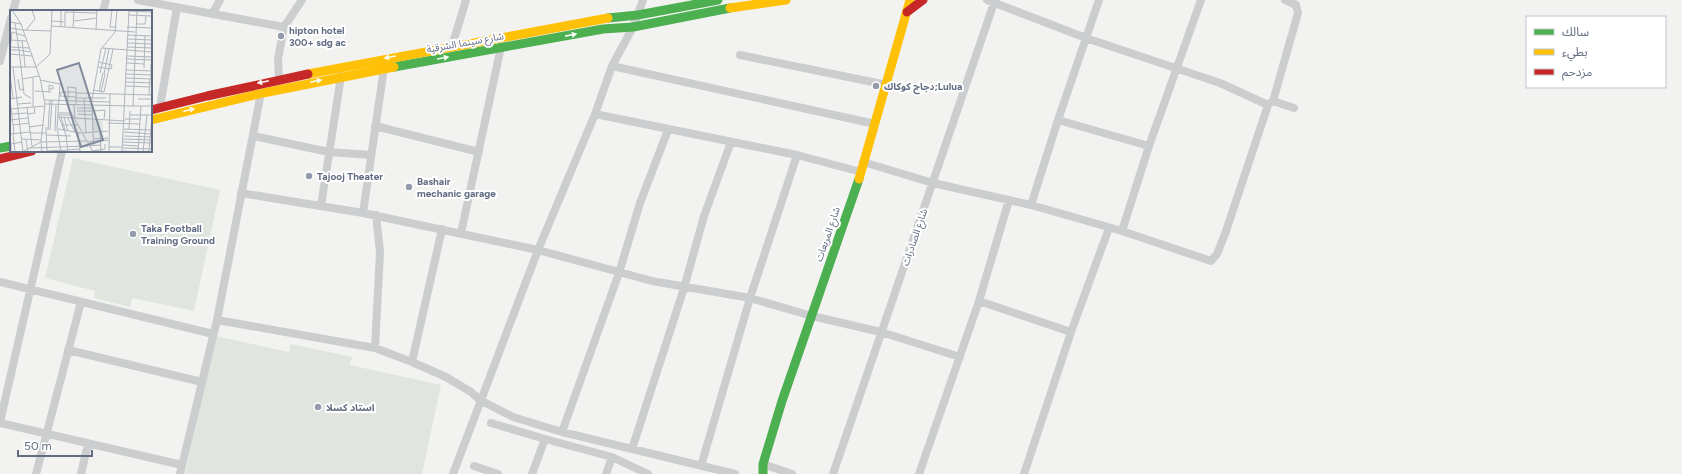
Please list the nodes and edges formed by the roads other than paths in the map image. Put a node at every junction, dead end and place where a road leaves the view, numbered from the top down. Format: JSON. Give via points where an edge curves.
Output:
{"nodes":[{"id":1,"x":16,"y":0,"type":"edge"},
{"id":2,"x":106,"y":0,"type":"edge"},
{"id":3,"x":138,"y":0,"type":"edge"},
{"id":4,"x":220,"y":0,"type":"edge"},
{"id":5,"x":302,"y":0,"type":"edge"},
{"id":6,"x":466,"y":0,"type":"edge"},
{"id":7,"x":643,"y":0,"type":"edge"},
{"id":8,"x":718,"y":0,"type":"edge"},
{"id":9,"x":785,"y":0,"type":"edge"},
{"id":10,"x":923,"y":0,"type":"edge"},
{"id":11,"x":1099,"y":0,"type":"edge"},
{"id":12,"x":1201,"y":0,"type":"edge"},
{"id":13,"x":1285,"y":0,"type":"edge"},
{"id":14,"x":992,"y":1,"type":"edge"},
{"id":15,"x":681,"y":3,"type":"edge"},
{"id":16,"x":728,"y":4,"type":"edge"},
{"id":17,"x":907,"y":5,"type":"edge"},
{"id":18,"x":177,"y":7,"type":"junction"},
{"id":19,"x":13,"y":10,"type":"edge"},
{"id":20,"x":103,"y":10,"type":"edge"},
{"id":21,"x":212,"y":14,"type":"junction"},
{"id":22,"x":638,"y":15,"type":"junction"},
{"id":23,"x":10,"y":26,"type":"edge"},
{"id":24,"x":284,"y":27,"type":"junction"},
{"id":25,"x":633,"y":27,"type":"junction"},
{"id":26,"x":1086,"y":38,"type":"junction"},
{"id":27,"x":452,"y":46,"type":"junction"},
{"id":28,"x":501,"y":47,"type":"junction"},
{"id":29,"x":7,"y":48,"type":"edge"},
{"id":30,"x":740,"y":55,"type":"dead end"},
{"id":31,"x":0,"y":61,"type":"edge"},
{"id":32,"x":612,"y":66,"type":"junction"},
{"id":33,"x":384,"y":68,"type":"junction"},
{"id":34,"x":1177,"y":68,"type":"junction"},
{"id":35,"x":341,"y":76,"type":"junction"},
{"id":36,"x":279,"y":79,"type":"junction"},
{"id":37,"x":887,"y":85,"type":"junction"},
{"id":38,"x":262,"y":93,"type":"junction"},
{"id":39,"x":1270,"y":103,"type":"junction"},
{"id":40,"x":156,"y":108,"type":"edge"},
{"id":41,"x":1294,"y":108,"type":"dead end"},
{"id":42,"x":594,"y":114,"type":"junction"},
{"id":43,"x":152,"y":120,"type":"edge"},
{"id":44,"x":1058,"y":120,"type":"junction"},
{"id":45,"x":875,"y":124,"type":"junction"},
{"id":46,"x":376,"y":126,"type":"junction"},
{"id":47,"x":668,"y":130,"type":"junction"},
{"id":48,"x":253,"y":136,"type":"junction"},
{"id":49,"x":731,"y":142,"type":"junction"},
{"id":50,"x":10,"y":146,"type":"edge"},
{"id":51,"x":1149,"y":146,"type":"junction"},
{"id":52,"x":0,"y":148,"type":"edge"},
{"id":53,"x":28,"y":152,"type":"edge"},
{"id":54,"x":62,"y":152,"type":"edge"},
{"id":55,"x":329,"y":152,"type":"junction"},
{"id":56,"x":479,"y":152,"type":"junction"},
{"id":57,"x":371,"y":155,"type":"junction"},
{"id":58,"x":797,"y":155,"type":"junction"},
{"id":59,"x":0,"y":159,"type":"edge"},
{"id":60,"x":863,"y":162,"type":"junction"},
{"id":61,"x":861,"y":172,"type":"junction"},
{"id":62,"x":933,"y":184,"type":"junction"},
{"id":63,"x":241,"y":193,"type":"junction"},
{"id":64,"x":1009,"y":200,"type":"junction"},
{"id":65,"x":1031,"y":205,"type":"junction"},
{"id":66,"x":321,"y":206,"type":"junction"},
{"id":67,"x":363,"y":213,"type":"junction"},
{"id":68,"x":376,"y":215,"type":"junction"},
{"id":69,"x":1109,"y":228,"type":"junction"},
{"id":70,"x":442,"y":229,"type":"junction"},
{"id":71,"x":1122,"y":231,"type":"junction"},
{"id":72,"x":461,"y":233,"type":"junction"},
{"id":73,"x":538,"y":250,"type":"junction"},
{"id":74,"x":618,"y":273,"type":"junction"},
{"id":75,"x":0,"y":282,"type":"edge"},
{"id":76,"x":684,"y":288,"type":"junction"},
{"id":77,"x":30,"y":290,"type":"junction"},
{"id":78,"x":750,"y":298,"type":"junction"},
{"id":79,"x":979,"y":301,"type":"junction"},
{"id":80,"x":81,"y":302,"type":"junction"},
{"id":81,"x":812,"y":316,"type":"junction"},
{"id":82,"x":217,"y":320,"type":"junction"},
{"id":83,"x":881,"y":332,"type":"junction"},
{"id":84,"x":1071,"y":332,"type":"junction"},
{"id":85,"x":213,"y":334,"type":"junction"},
{"id":86,"x":375,"y":348,"type":"junction"},
{"id":87,"x":68,"y":350,"type":"junction"},
{"id":88,"x":960,"y":357,"type":"junction"},
{"id":89,"x":412,"y":362,"type":"junction"},
{"id":90,"x":202,"y":382,"type":"junction"},
{"id":91,"x":480,"y":400,"type":"junction"},
{"id":92,"x":0,"y":422,"type":"edge"},
{"id":93,"x":492,"y":423,"type":"dead end"},
{"id":94,"x":562,"y":432,"type":"junction"},
{"id":95,"x":46,"y":434,"type":"junction"},
{"id":96,"x":545,"y":439,"type":"junction"},
{"id":97,"x":88,"y":444,"type":"junction"},
{"id":98,"x":632,"y":449,"type":"junction"},
{"id":99,"x":612,"y":457,"type":"junction"},
{"id":100,"x":182,"y":464,"type":"junction"},
{"id":101,"x":763,"y":464,"type":"junction"},
{"id":102,"x":474,"y":466,"type":"dead end"},
{"id":103,"x":701,"y":466,"type":"junction"},
{"id":104,"x":36,"y":474,"type":"edge"},
{"id":105,"x":81,"y":474,"type":"edge"},
{"id":106,"x":180,"y":474,"type":"edge"},
{"id":107,"x":453,"y":474,"type":"edge"},
{"id":108,"x":498,"y":474,"type":"edge"},
{"id":109,"x":532,"y":474,"type":"edge"},
{"id":110,"x":606,"y":474,"type":"edge"},
{"id":111,"x":648,"y":474,"type":"edge"},
{"id":112,"x":735,"y":474,"type":"edge"},
{"id":113,"x":763,"y":474,"type":"edge"},
{"id":114,"x":792,"y":474,"type":"edge"},
{"id":115,"x":833,"y":474,"type":"edge"},
{"id":116,"x":919,"y":474,"type":"edge"},
{"id":117,"x":1024,"y":474,"type":"edge"}],
"edges":[{"from":1,"to":19,"type":"street"},
{"from":2,"to":20,"type":"street"},
{"from":3,"to":18,"type":"street"},
{"from":4,"to":21,"type":"street"},
{"from":5,"to":24,"type":"street"},
{"from":6,"to":27,"type":"street"},
{"from":7,"to":22,"type":"street"},
{"from":8,"to":15,"type":"street","name":"شارع سينما الشرقية"},
{"from":9,"to":16,"type":"street","name":"شارع سينما الشرقية"},
{"from":10,"to":17,"type":"street"},
{"from":11,"to":26,"type":"street"},
{"from":12,"to":34,"type":"street"},
{"from":13,"to":39,"type":"street","via":[[1296,5],[1298,13]]},
{"from":14,"to":26,"type":"street"},
{"from":14,"to":62,"type":"street","name":"شارع الصادرات"},
{"from":15,"to":22,"type":"street","name":"شارع سينما الشرقية"},
{"from":16,"to":25,"type":"street","name":"شارع سينما الشرقية"},
{"from":17,"to":37,"type":"street","name":"شارع المربعات"},
{"from":18,"to":21,"type":"street"},
{"from":18,"to":40,"type":"street"},
{"from":21,"to":24,"type":"street"},
{"from":22,"to":25,"type":"street"},
{"from":22,"to":27,"type":"street","name":"شارع سينما الشرقية"},
{"from":23,"to":29,"type":"street"},
{"from":24,"to":36,"type":"street","via":[[278,59]]},
{"from":28,"to":25,"type":"street","name":"شارع سينما الشرقية","one_way":true,"via":[[603,29]]},
{"from":25,"to":32,"type":"street"},
{"from":26,"to":34,"type":"street"},
{"from":26,"to":44,"type":"street"},
{"from":27,"to":36,"type":"street","name":"شارع سينما الشرقية","one_way":true},
{"from":33,"to":28,"type":"street","name":"شارع سينما الشرقية","one_way":true},
{"from":28,"to":56,"type":"street"},
{"from":29,"to":31,"type":"street"},
{"from":30,"to":37,"type":"street"},
{"from":32,"to":42,"type":"street"},
{"from":32,"to":45,"type":"street"},
{"from":33,"to":35,"type":"street","name":"شارع سينما الشرقية"},
{"from":33,"to":46,"type":"street"},
{"from":34,"to":39,"type":"street"},
{"from":34,"to":51,"type":"street"},
{"from":38,"to":35,"type":"street","name":"شارع سينما الشرقية","one_way":true},
{"from":35,"to":55,"type":"street"},
{"from":36,"to":40,"type":"street","name":"شارع سينما الشرقية","one_way":true},
{"from":37,"to":45,"type":"street","name":"شارع المربعات"},
{"from":43,"to":38,"type":"street","name":"شارع سينما الشرقية","one_way":true},
{"from":38,"to":48,"type":"street"},
{"from":39,"to":41,"type":"street"},
{"from":39,"to":71,"type":"street","via":[[1225,234],[1212,260]]},
{"from":42,"to":47,"type":"street"},
{"from":42,"to":73,"type":"street"},
{"from":44,"to":51,"type":"street"},
{"from":44,"to":65,"type":"street"},
{"from":45,"to":60,"type":"street","name":"شارع المربعات"},
{"from":46,"to":56,"type":"street"},
{"from":46,"to":57,"type":"street"},
{"from":47,"to":49,"type":"street"},
{"from":47,"to":74,"type":"street","via":[[640,203]]},
{"from":48,"to":55,"type":"street"},
{"from":48,"to":63,"type":"street"},
{"from":49,"to":58,"type":"street"},
{"from":49,"to":76,"type":"street","via":[[704,216]]},
{"from":50,"to":52,"type":"street"},
{"from":51,"to":71,"type":"street"},
{"from":53,"to":59,"type":"street"},
{"from":54,"to":77,"type":"street"},
{"from":55,"to":57,"type":"street"},
{"from":55,"to":66,"type":"street"},
{"from":56,"to":72,"type":"street"},
{"from":57,"to":67,"type":"street"},
{"from":58,"to":61,"type":"street"},
{"from":58,"to":78,"type":"street"},
{"from":60,"to":61,"type":"street","name":"شارع المربعات"},
{"from":60,"to":62,"type":"street"},
{"from":61,"to":81,"type":"street","name":"شارع المربعات"},
{"from":62,"to":64,"type":"street"},
{"from":62,"to":83,"type":"street","name":"شارع الصادرات"},
{"from":63,"to":66,"type":"street"},
{"from":63,"to":82,"type":"street"},
{"from":64,"to":65,"type":"street"},
{"from":64,"to":79,"type":"street"},
{"from":65,"to":69,"type":"street"},
{"from":66,"to":67,"type":"street"},
{"from":67,"to":68,"type":"street"},
{"from":68,"to":70,"type":"street"},
{"from":68,"to":86,"type":"street","via":[[380,252]]},
{"from":69,"to":71,"type":"street"},
{"from":69,"to":84,"type":"street"},
{"from":70,"to":72,"type":"street"},
{"from":70,"to":89,"type":"street"},
{"from":72,"to":73,"type":"street"},
{"from":73,"to":74,"type":"street"},
{"from":73,"to":91,"type":"street"},
{"from":74,"to":76,"type":"street"},
{"from":74,"to":94,"type":"street"},
{"from":75,"to":77,"type":"street"},
{"from":76,"to":78,"type":"street"},
{"from":76,"to":98,"type":"street"},
{"from":77,"to":80,"type":"street"},
{"from":77,"to":92,"type":"street"},
{"from":78,"to":81,"type":"street"},
{"from":78,"to":103,"type":"street"},
{"from":79,"to":84,"type":"street"},
{"from":79,"to":88,"type":"street"},
{"from":80,"to":85,"type":"street"},
{"from":80,"to":87,"type":"street"},
{"from":81,"to":83,"type":"street"},
{"from":81,"to":101,"type":"street","name":"شارع المربعات"},
{"from":82,"to":85,"type":"street"},
{"from":82,"to":86,"type":"street"},
{"from":83,"to":88,"type":"street"},
{"from":83,"to":115,"type":"street","name":"شارع الصادرات"},
{"from":84,"to":117,"type":"street"},
{"from":85,"to":90,"type":"street"},
{"from":86,"to":89,"type":"street"},
{"from":87,"to":90,"type":"street"},
{"from":87,"to":95,"type":"street"},
{"from":88,"to":116,"type":"street"},
{"from":89,"to":91,"type":"street","via":[[446,377]]},
{"from":90,"to":100,"type":"street"},
{"from":91,"to":94,"type":"street","via":[[513,417]]},
{"from":91,"to":107,"type":"street"},
{"from":92,"to":95,"type":"street"},
{"from":93,"to":96,"type":"street"},
{"from":94,"to":98,"type":"street"},
{"from":95,"to":97,"type":"street"},
{"from":95,"to":104,"type":"street"},
{"from":96,"to":99,"type":"street"},
{"from":96,"to":109,"type":"street"},
{"from":97,"to":100,"type":"street"},
{"from":97,"to":105,"type":"street"},
{"from":98,"to":103,"type":"street"},
{"from":99,"to":110,"type":"street"},
{"from":99,"to":111,"type":"street"},
{"from":100,"to":106,"type":"street"},
{"from":101,"to":113,"type":"street","name":"شارع المربعات"},
{"from":101,"to":114,"type":"street"},
{"from":102,"to":108,"type":"street"},
{"from":103,"to":112,"type":"street"}]}
